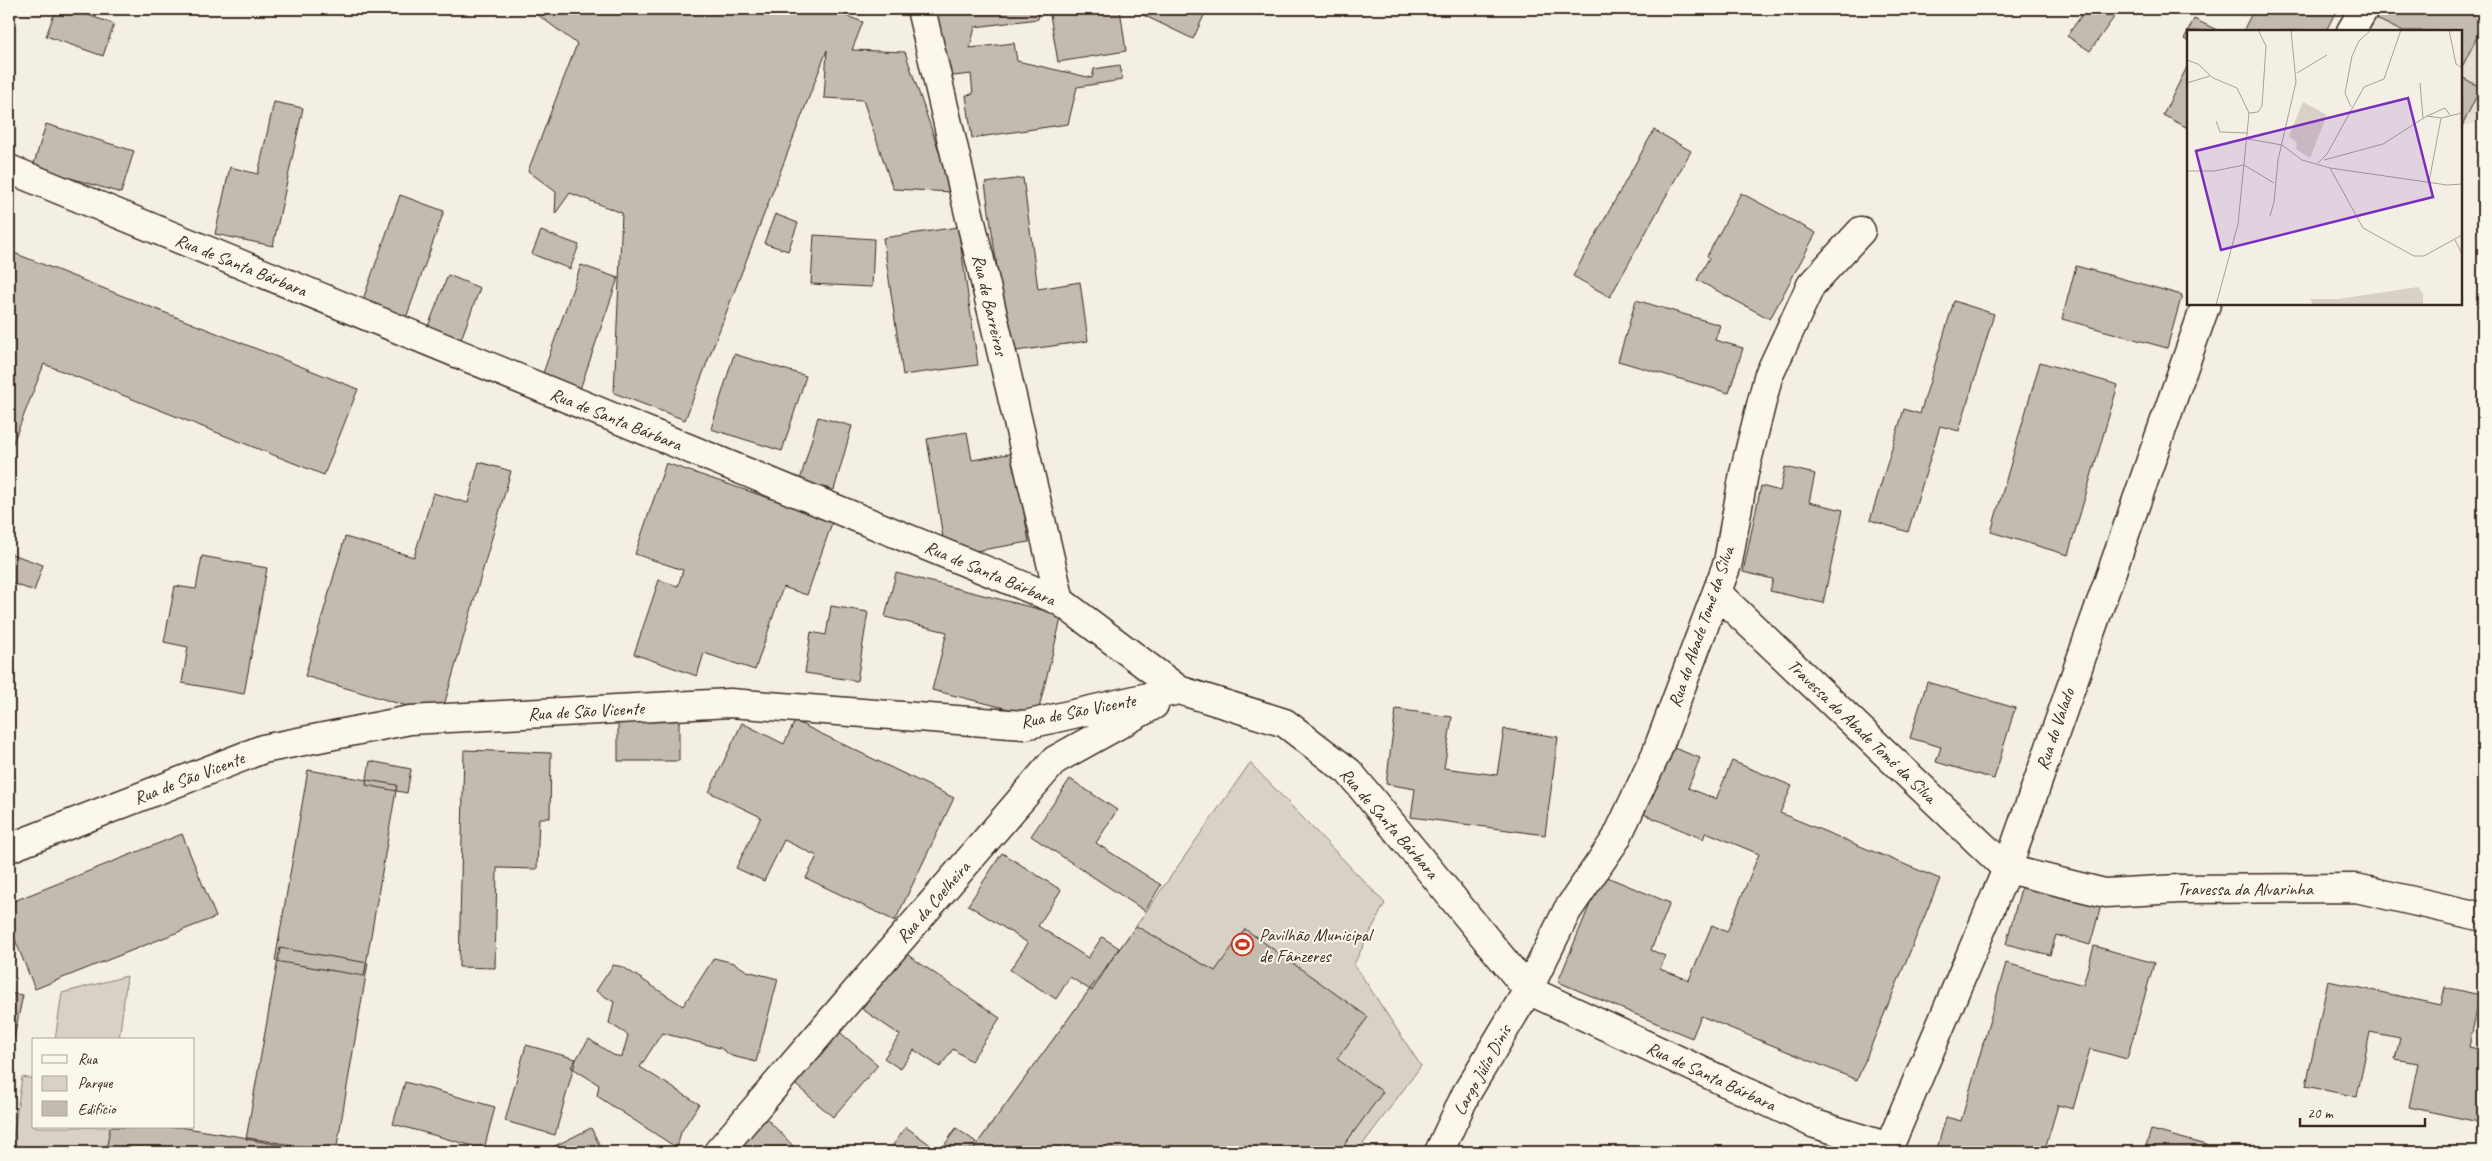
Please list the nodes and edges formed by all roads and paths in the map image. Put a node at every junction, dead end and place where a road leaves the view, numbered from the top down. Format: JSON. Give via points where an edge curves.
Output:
{"nodes":[{"id":1,"x":921,"y":9,"type":"edge"},
{"id":2,"x":2364,"y":9,"type":"edge"},
{"id":3,"x":2352,"y":30,"type":"edge"},
{"id":4,"x":9,"y":169,"type":"edge"},
{"id":5,"x":1861,"y":231,"type":"dead end"},
{"id":6,"x":2206,"y":305,"type":"edge"},
{"id":7,"x":1717,"y":593,"type":"junction"},
{"id":8,"x":1060,"y":601,"type":"junction"},
{"id":9,"x":1180,"y":690,"type":"junction"},
{"id":10,"x":9,"y":848,"type":"edge"},
{"id":11,"x":2006,"y":869,"type":"junction"},
{"id":12,"x":2483,"y":917,"type":"edge"},
{"id":13,"x":1528,"y":990,"type":"junction"},
{"id":14,"x":1888,"y":1150,"type":"edge"},
{"id":15,"x":718,"y":1152,"type":"edge"},
{"id":16,"x":1439,"y":1152,"type":"edge"}],
"edges":[{"from":1,"to":8,"type":"street","name":"Rua de Barreiros"},
{"from":2,"to":3,"type":"street"},
{"from":4,"to":8,"type":"street","name":"Rua de Santa Bárbara"},
{"from":5,"to":7,"type":"street","name":"Rua do Abade Tomé da Silva","via":[[1811,284],[1768,377],[1744,473],[1728,562]]},
{"from":6,"to":11,"type":"street","name":"Rua do Valado"},
{"from":7,"to":11,"type":"street","name":"Travessa do Abade Tomé da Silva"},
{"from":7,"to":13,"type":"street","name":"Rua do Abade Tomé da Silva","via":[[1656,754],[1616,839],[1568,911]]},
{"from":8,"to":9,"type":"street","name":"Rua de Santa Bárbara"},
{"from":9,"to":10,"type":"street","name":"Rua de São Vicente","via":[[1025,725],[730,703],[410,720],[263,749]]},
{"from":9,"to":13,"type":"street","name":"Rua de Santa Bárbara","via":[[1285,723],[1349,772]]},
{"from":9,"to":15,"type":"street","name":"Rua da Coelheira","via":[[1055,760]]},
{"from":11,"to":12,"type":"street","name":"Travessa da Alvarinha","via":[[2105,893],[2179,889],[2356,888]]},
{"from":11,"to":14,"type":"street","name":"Rua do Valado"},
{"from":13,"to":14,"type":"street","name":"Rua de Santa Bárbara","via":[[1815,1124]]},
{"from":13,"to":16,"type":"street","name":"Largo Júlio Dinis","via":[[1466,1094]]}]}
